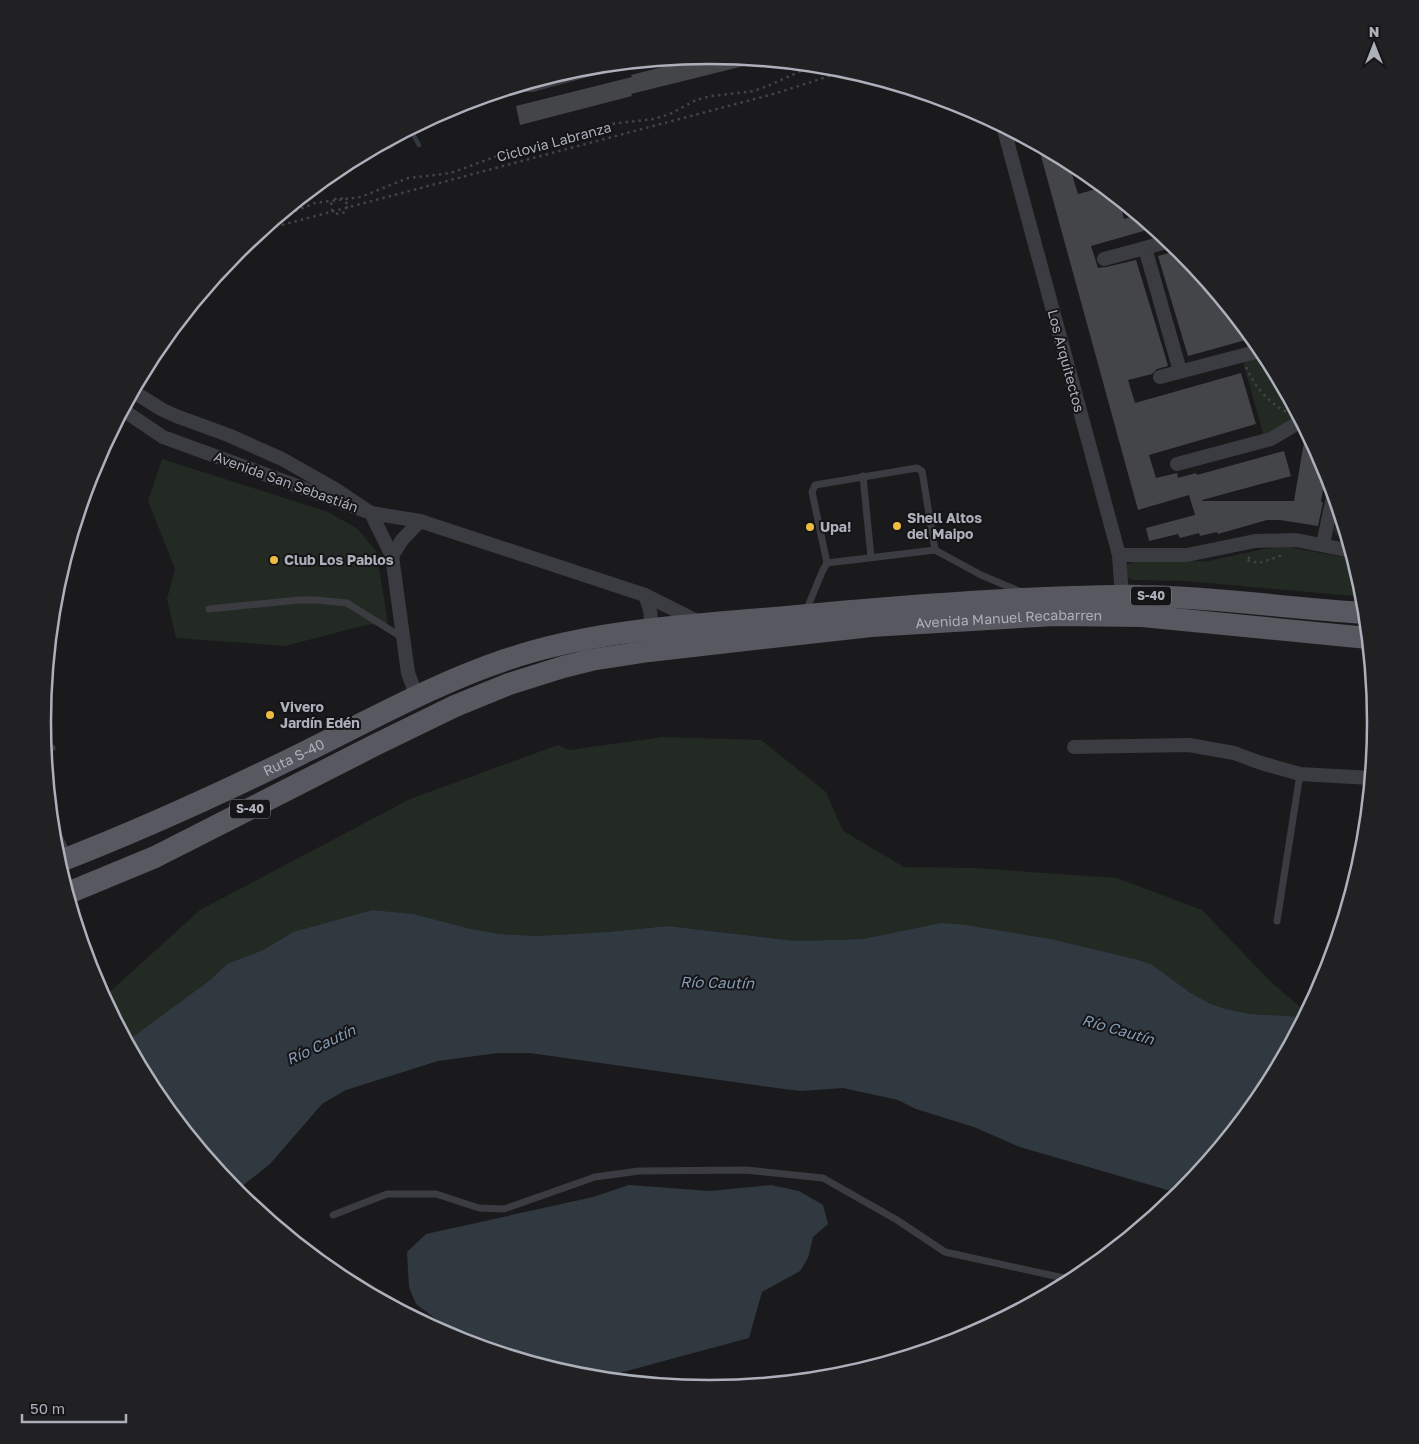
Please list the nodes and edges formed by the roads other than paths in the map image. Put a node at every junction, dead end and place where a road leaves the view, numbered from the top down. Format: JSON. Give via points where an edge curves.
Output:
{"nodes":[{"id":1,"x":1005,"y":134,"type":"edge"},
{"id":2,"x":1161,"y":244,"type":"edge"},
{"id":3,"x":1145,"y":248,"type":"junction"},
{"id":4,"x":1104,"y":259,"type":"dead end"},
{"id":5,"x":1254,"y":352,"type":"edge"},
{"id":6,"x":1180,"y":371,"type":"junction"},
{"id":7,"x":1160,"y":377,"type":"dead end"},
{"id":8,"x":138,"y":395,"type":"edge"},
{"id":9,"x":128,"y":413,"type":"edge"},
{"id":10,"x":1294,"y":420,"type":"edge"},
{"id":11,"x":1176,"y":464,"type":"dead end"},
{"id":12,"x":863,"y":476,"type":"junction"},
{"id":13,"x":1331,"y":505,"type":"edge"},
{"id":14,"x":371,"y":513,"type":"junction"},
{"id":15,"x":420,"y":521,"type":"junction"},
{"id":16,"x":1323,"y":544,"type":"junction"},
{"id":17,"x":1344,"y":549,"type":"edge"},
{"id":18,"x":935,"y":550,"type":"junction"},
{"id":19,"x":1118,"y":555,"type":"junction"},
{"id":20,"x":392,"y":556,"type":"junction"},
{"id":21,"x":870,"y":557,"type":"junction"},
{"id":22,"x":828,"y":563,"type":"junction"},
{"id":23,"x":645,"y":595,"type":"junction"},
{"id":24,"x":1122,"y":596,"type":"junction"},
{"id":25,"x":1032,"y":598,"type":"junction"},
{"id":26,"x":209,"y":609,"type":"dead end"},
{"id":27,"x":1358,"y":612,"type":"edge"},
{"id":28,"x":804,"y":615,"type":"junction"},
{"id":29,"x":701,"y":624,"type":"junction"},
{"id":30,"x":646,"y":628,"type":"junction"},
{"id":31,"x":1361,"y":631,"type":"edge"},
{"id":32,"x":1324,"y":634,"type":"junction"},
{"id":33,"x":1362,"y":637,"type":"edge"},
{"id":34,"x":404,"y":639,"type":"junction"},
{"id":35,"x":649,"y":651,"type":"joint"},
{"id":36,"x":417,"y":697,"type":"junction"},
{"id":37,"x":428,"y":719,"type":"junction"},
{"id":38,"x":1074,"y":747,"type":"dead end"},
{"id":39,"x":1300,"y":774,"type":"junction"},
{"id":40,"x":1365,"y":778,"type":"edge"},
{"id":41,"x":66,"y":858,"type":"edge"},
{"id":42,"x":74,"y":891,"type":"edge"},
{"id":43,"x":1276,"y":921,"type":"dead end"},
{"id":44,"x":333,"y":1215,"type":"dead end"},
{"id":45,"x":1062,"y":1278,"type":"edge"}],
"edges":[{"from":1,"to":19,"type":"street","name":"Los Arquitectos"},
{"from":2,"to":3,"type":"street"},
{"from":3,"to":4,"type":"street"},
{"from":3,"to":6,"type":"street"},
{"from":5,"to":6,"type":"street"},
{"from":6,"to":7,"type":"street"},
{"from":8,"to":14,"type":"street","name":"Avenida San Sebastián","via":[[176,416],[228,434],[282,459]]},
{"from":9,"to":14,"type":"street","name":"Avenida San Sebastián","via":[[162,437]]},
{"from":10,"to":11,"type":"street","via":[[1271,439]]},
{"from":12,"to":18,"type":"lane","via":[[922,471]]},
{"from":12,"to":21,"type":"lane"},
{"from":12,"to":22,"type":"lane","via":[[815,485],[812,492]]},
{"from":13,"to":16,"type":"street"},
{"from":14,"to":15,"type":"street"},
{"from":14,"to":20,"type":"street"},
{"from":15,"to":20,"type":"street"},
{"from":15,"to":23,"type":"street"},
{"from":16,"to":17,"type":"street"},
{"from":16,"to":19,"type":"street","via":[[1296,540],[1255,541],[1188,555]]},
{"from":18,"to":21,"type":"lane"},
{"from":18,"to":25,"type":"lane"},
{"from":19,"to":24,"type":"street","name":"Los Arquitectos"},
{"from":20,"to":34,"type":"street"},
{"from":21,"to":22,"type":"lane"},
{"from":22,"to":28,"type":"lane"},
{"from":23,"to":29,"type":"street"},
{"from":23,"to":30,"type":"street","via":[[651,614]]},
{"from":24,"to":25,"type":"main road","name":"Avenida Manuel Recabarren","number":"S-40"},
{"from":24,"to":27,"type":"main road","name":"Avenida Manuel Recabarren","number":"S-40","via":[[1202,599]]},
{"from":25,"to":28,"type":"main road","name":"Avenida Manuel Recabarren","number":"S-40"},
{"from":26,"to":34,"type":"lane","via":[[299,600],[348,603]]},
{"from":28,"to":29,"type":"main road","name":"Avenida Manuel Recabarren","number":"S-40"},
{"from":29,"to":30,"type":"main road","name":"Avenida Manuel Recabarren","number":"S-40"},
{"from":30,"to":36,"type":"main road","name":"Ruta S-40","number":"S-40","via":[[536,650],[475,671]]},
{"from":31,"to":32,"type":"street"},
{"from":32,"to":33,"type":"main road","name":"Avenida Manuel Recabarren","number":"S-40"},
{"from":32,"to":35,"type":"main road","name":"Avenida Manuel Recabarren","number":"S-40","via":[[1142,616],[1055,615],[870,626]]},
{"from":34,"to":36,"type":"street","via":[[408,674]]},
{"from":35,"to":37,"type":"main road","name":"Ruta S-40","number":"S-40","via":[[563,667],[482,695]]},
{"from":36,"to":37,"type":"main road"},
{"from":36,"to":41,"type":"main road","name":"Ruta S-40","number":"S-40","via":[[232,788]]},
{"from":37,"to":42,"type":"main road","name":"Ruta S-40","number":"S-40","via":[[163,853]]},
{"from":38,"to":39,"type":"street","via":[[1189,745],[1234,754]]},
{"from":39,"to":40,"type":"street"},
{"from":39,"to":43,"type":"lane"},
{"from":44,"to":45,"type":"lane","via":[[387,1194],[436,1194],[479,1208],[504,1209],[595,1177],[639,1171],[746,1170],[823,1178],[945,1252]]}]}
